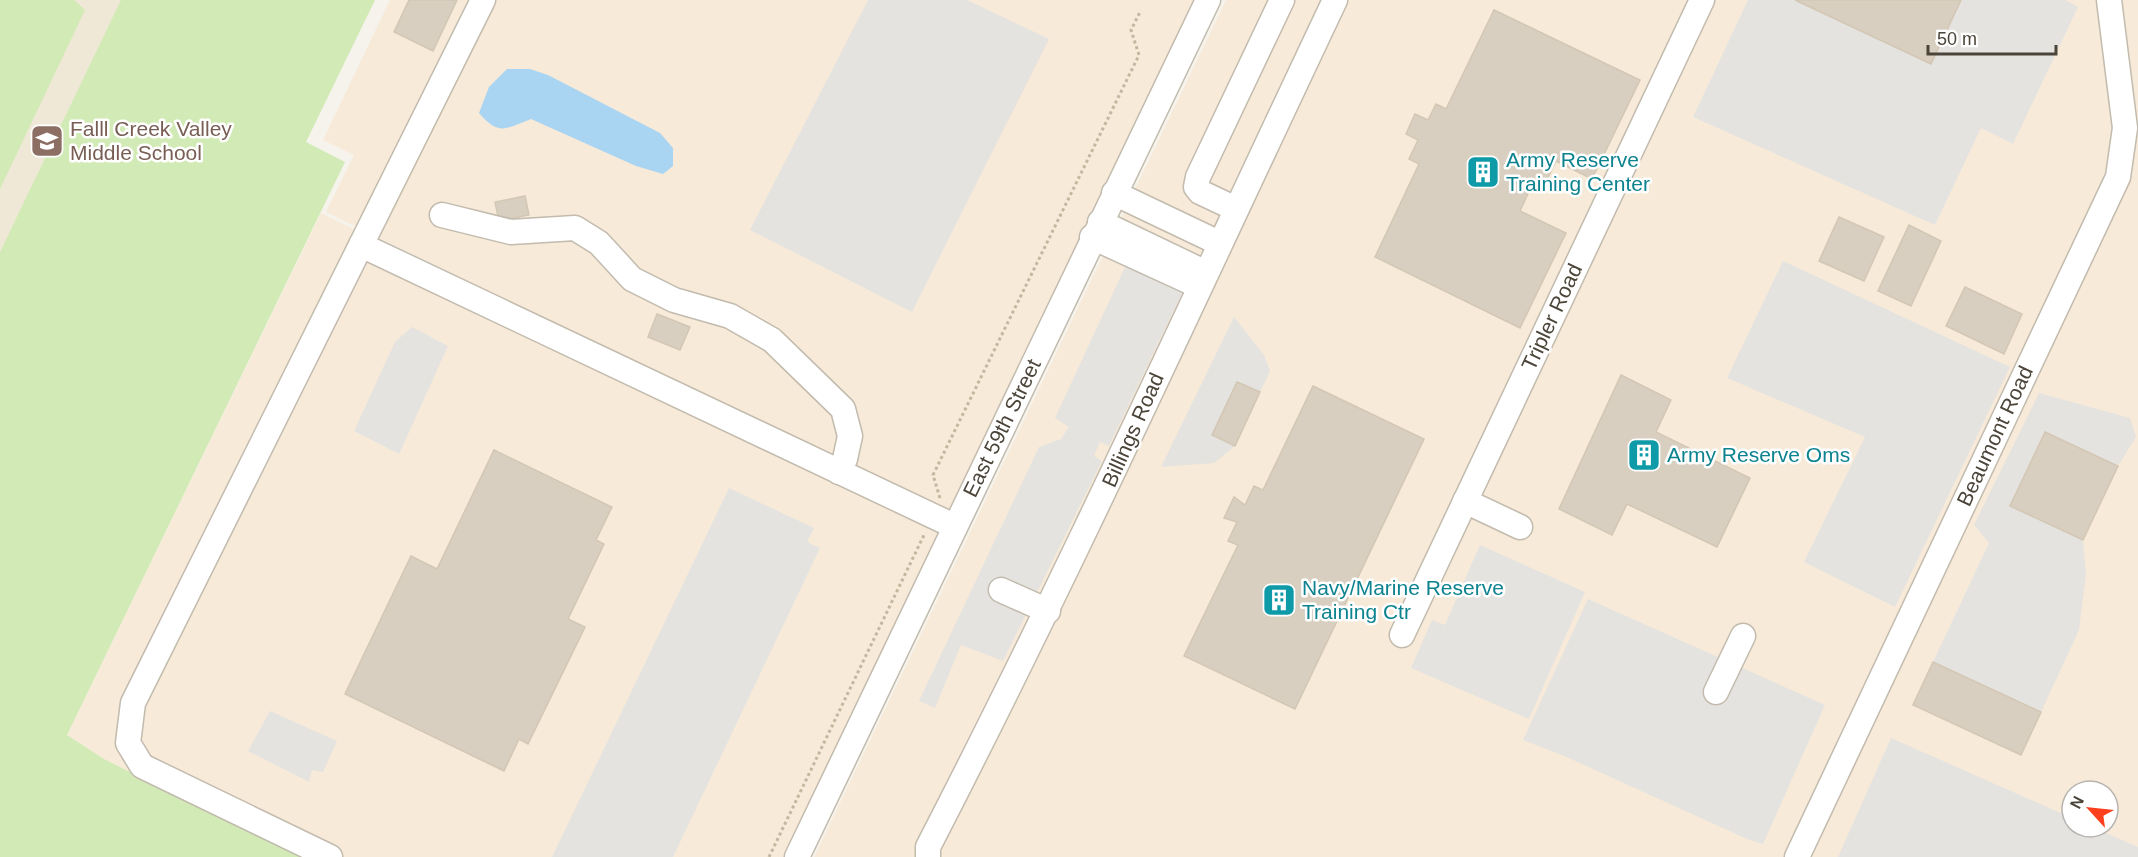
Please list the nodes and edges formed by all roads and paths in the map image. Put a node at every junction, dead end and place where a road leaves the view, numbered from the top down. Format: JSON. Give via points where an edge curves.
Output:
{"nodes":[{"id":1,"x":483,"y":0,"type":"edge"},
{"id":2,"x":1208,"y":0,"type":"edge"},
{"id":3,"x":1282,"y":0,"type":"edge"},
{"id":4,"x":1335,"y":0,"type":"edge"},
{"id":5,"x":1702,"y":0,"type":"edge"},
{"id":6,"x":2109,"y":0,"type":"edge"},
{"id":7,"x":1140,"y":12,"type":"dead end"},
{"id":8,"x":1114,"y":192,"type":"junction"},
{"id":9,"x":1236,"y":209,"type":"junction"},
{"id":10,"x":442,"y":215,"type":"dead end"},
{"id":11,"x":1096,"y":230,"type":"junction"},
{"id":12,"x":1220,"y":243,"type":"junction"},
{"id":13,"x":361,"y":245,"type":"junction"},
{"id":14,"x":1202,"y":280,"type":"junction"},
{"id":15,"x":839,"y":472,"type":"junction"},
{"id":16,"x":941,"y":500,"type":"dead end"},
{"id":17,"x":1466,"y":501,"type":"junction"},
{"id":18,"x":954,"y":526,"type":"junction"},
{"id":19,"x":1520,"y":527,"type":"dead end"},
{"id":20,"x":926,"y":530,"type":"dead end"},
{"id":21,"x":1001,"y":590,"type":"dead end"},
{"id":22,"x":1048,"y":611,"type":"junction"},
{"id":23,"x":1402,"y":635,"type":"dead end"},
{"id":24,"x":1743,"y":636,"type":"dead end"},
{"id":25,"x":1716,"y":692,"type":"dead end"},
{"id":26,"x":330,"y":857,"type":"edge"},
{"id":27,"x":769,"y":857,"type":"edge"},
{"id":28,"x":797,"y":857,"type":"edge"},
{"id":29,"x":928,"y":857,"type":"edge"},
{"id":30,"x":1797,"y":857,"type":"edge"}],
"edges":[{"from":1,"to":13,"type":"street"},
{"from":2,"to":8,"type":"street","name":"East 59th Street"},
{"from":3,"to":9,"type":"street","via":[[1198,177],[1196,187],[1200,192]]},
{"from":4,"to":9,"type":"street","name":"Billings Road"},
{"from":5,"to":17,"type":"street","name":"Tripler Road"},
{"from":6,"to":30,"type":"street","name":"Beaumont Road","via":[[2125,128],[2118,177]]},
{"from":7,"to":16,"type":"path","via":[[1131,30],[1139,55],[933,475]]},
{"from":8,"to":11,"type":"street","name":"East 59th Street"},
{"from":8,"to":12,"type":"street"},
{"from":9,"to":12,"type":"street","name":"Billings Road"},
{"from":10,"to":15,"type":"street","via":[[511,232],[575,228],[599,243],[632,279],[674,300],[730,316],[772,340],[843,409],[850,436]]},
{"from":11,"to":14,"type":"street"},
{"from":11,"to":18,"type":"street","name":"East 59th Street"},
{"from":12,"to":14,"type":"street","name":"Billings Road"},
{"from":13,"to":15,"type":"street"},
{"from":13,"to":26,"type":"street","via":[[132,703],[128,743],[142,766]]},
{"from":14,"to":22,"type":"street","name":"Billings Road"},
{"from":15,"to":18,"type":"street"},
{"from":17,"to":19,"type":"street"},
{"from":17,"to":23,"type":"street","name":"Tripler Road"},
{"from":18,"to":28,"type":"street","name":"East 59th Street"},
{"from":20,"to":27,"type":"path"},
{"from":21,"to":22,"type":"street"},
{"from":22,"to":29,"type":"street","name":"Billings Road","via":[[928,847]]},
{"from":24,"to":25,"type":"street"}]}
